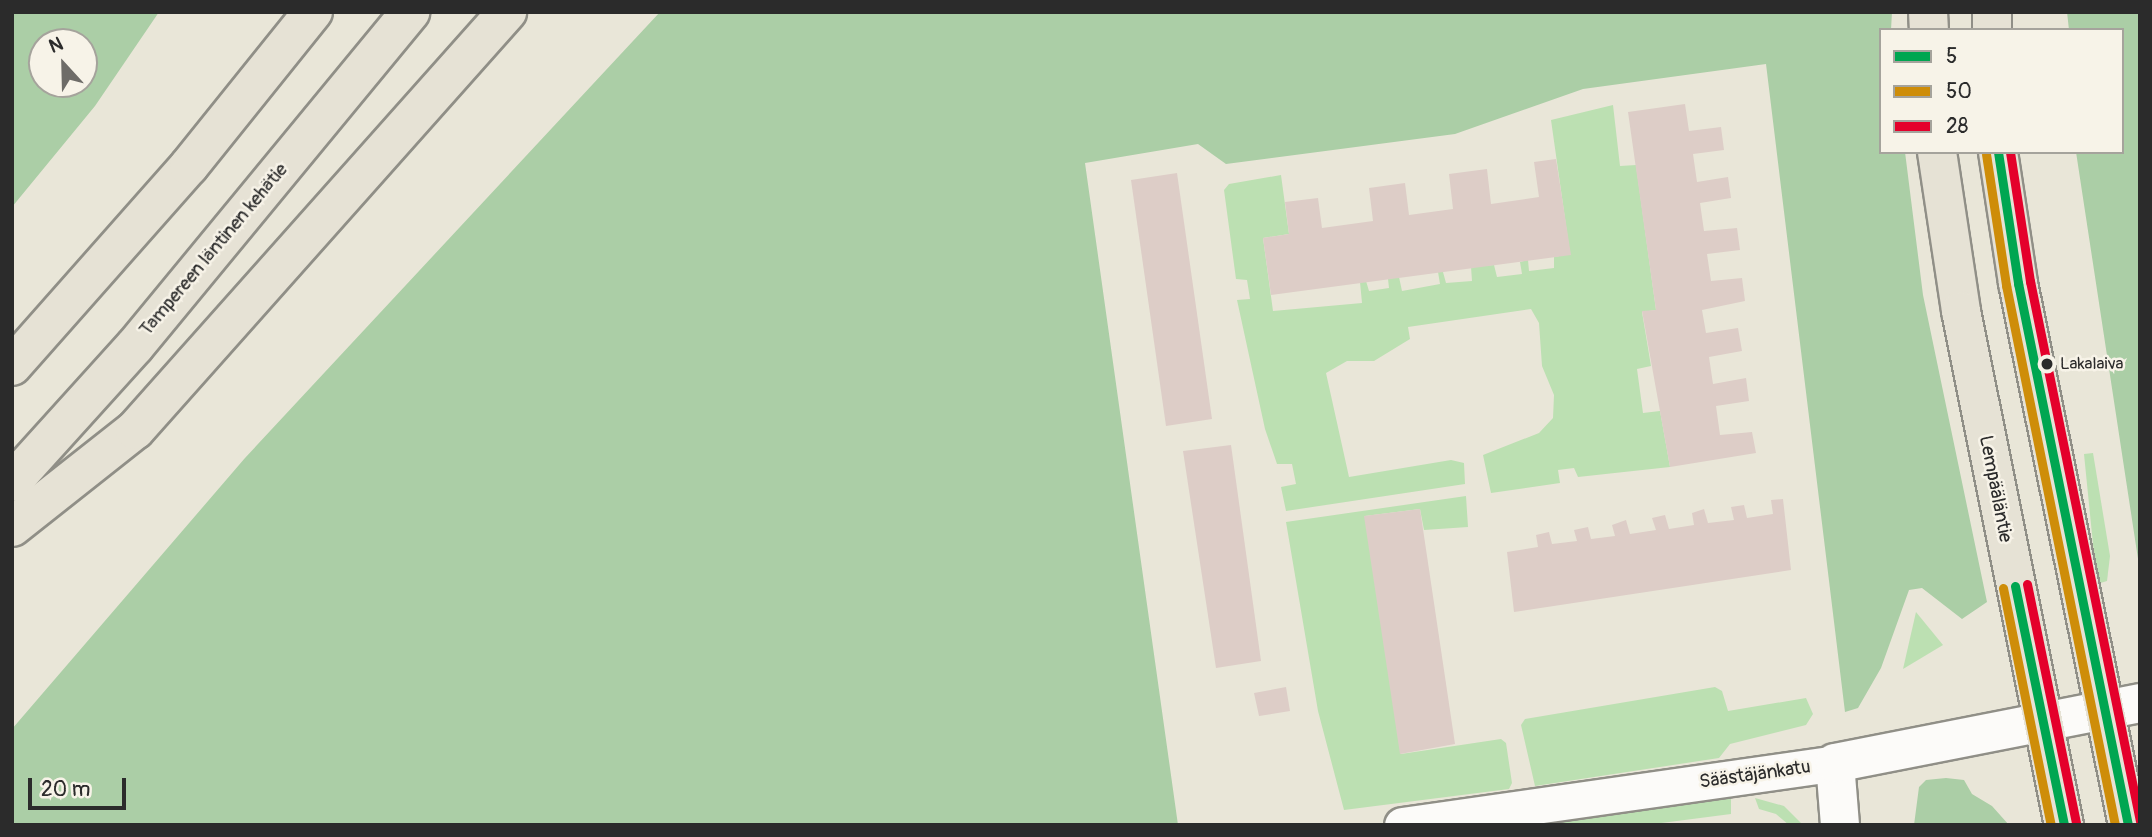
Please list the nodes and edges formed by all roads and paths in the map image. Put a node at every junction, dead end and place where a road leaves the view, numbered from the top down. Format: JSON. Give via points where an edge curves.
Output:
{"nodes":[{"id":1,"x":286,"y":12,"type":"edge"},
{"id":2,"x":313,"y":12,"type":"edge"},
{"id":3,"x":410,"y":12,"type":"edge"},
{"id":4,"x":507,"y":12,"type":"edge"},
{"id":5,"x":1937,"y":154,"type":"edge"},
{"id":6,"x":1998,"y":154,"type":"edge"},
{"id":7,"x":189,"y":166,"type":"junction"},
{"id":8,"x":12,"y":366,"type":"edge"},
{"id":9,"x":12,"y":482,"type":"edge"},
{"id":10,"x":12,"y":527,"type":"edge"},
{"id":11,"x":2122,"y":707,"type":"edge"},
{"id":12,"x":2042,"y":723,"type":"junction"},
{"id":13,"x":1835,"y":763,"type":"junction"},
{"id":14,"x":1402,"y":825,"type":"edge"},
{"id":15,"x":1840,"y":825,"type":"edge"},
{"id":16,"x":2064,"y":825,"type":"edge"},
{"id":17,"x":2128,"y":825,"type":"edge"}],
"edges":[{"from":1,"to":7,"type":"main road"},
{"from":2,"to":7,"type":"main road"},
{"from":3,"to":9,"type":"main road","name":"Tampereen läntinen kehätie","via":[[135,346]]},
{"from":4,"to":10,"type":"main road","via":[[135,430]]},
{"from":5,"to":12,"type":"main road","name":"Lempääläntie","via":[[1961,311]]},
{"from":6,"to":11,"type":"main road","via":[[2018,283]]},
{"from":7,"to":8,"type":"main road"},
{"from":11,"to":12,"type":"street","name":"Säästäjänkatu"},
{"from":11,"to":17,"type":"main road"},
{"from":12,"to":13,"type":"street","name":"Säästäjänkatu"},
{"from":12,"to":16,"type":"main road","name":"Lempääläntie"},
{"from":13,"to":14,"type":"street","name":"Säästäjänkatu"},
{"from":13,"to":15,"type":"street"}]}
